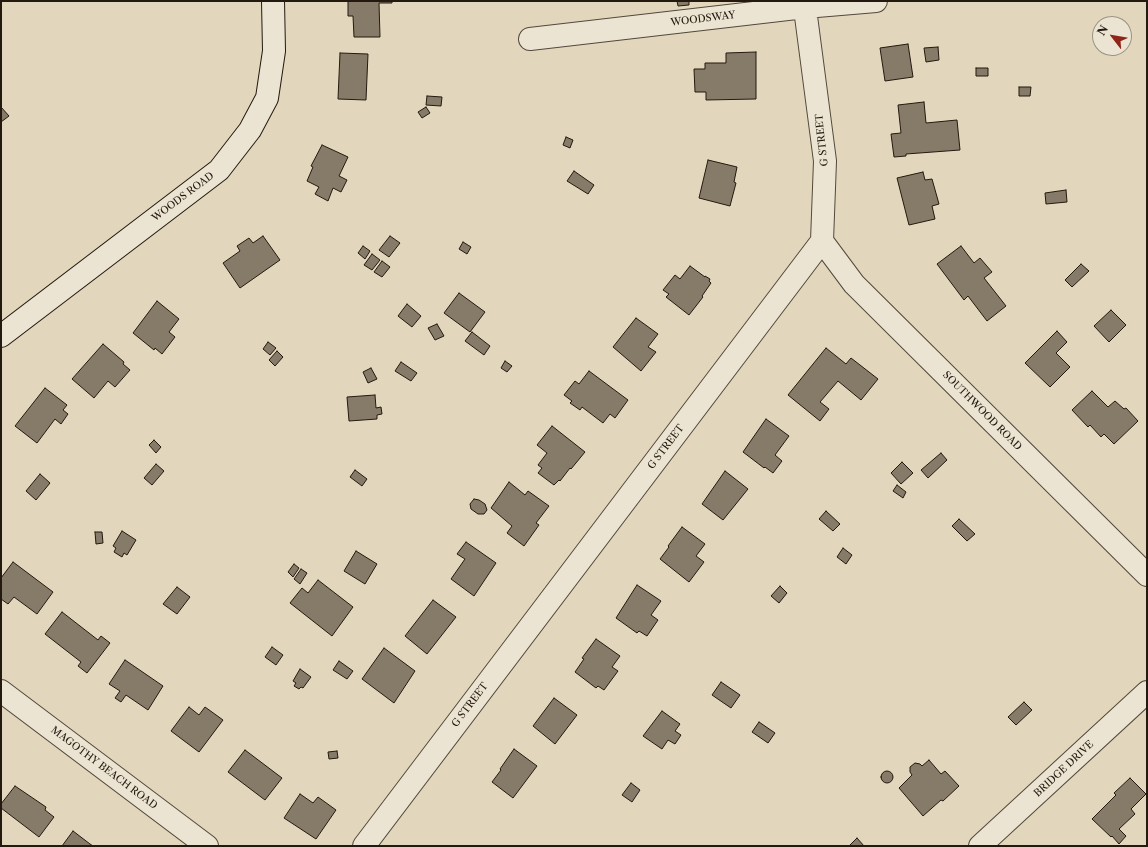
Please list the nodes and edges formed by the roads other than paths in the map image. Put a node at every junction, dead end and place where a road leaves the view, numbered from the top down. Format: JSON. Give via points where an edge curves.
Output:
{"nodes":[{"id":1,"x":273,"y":1,"type":"edge"},
{"id":2,"x":876,"y":1,"type":"edge"},
{"id":3,"x":804,"y":4,"type":"edge"},
{"id":4,"x":530,"y":39,"type":"dead end"},
{"id":5,"x":822,"y":241,"type":"junction"},
{"id":6,"x":1,"y":336,"type":"edge"},
{"id":7,"x":1147,"y":575,"type":"edge"},
{"id":8,"x":1,"y":691,"type":"edge"},
{"id":9,"x":1147,"y":692,"type":"edge"},
{"id":10,"x":207,"y":846,"type":"edge"},
{"id":11,"x":364,"y":846,"type":"edge"},
{"id":12,"x":980,"y":846,"type":"edge"}],
"edges":[{"from":1,"to":6,"type":"street","name":"WOODS ROAD","via":[[274,51],[267,98],[250,130],[219,170]]},
{"from":2,"to":3,"type":"street","name":"WOODSWAY"},
{"from":3,"to":4,"type":"street","name":"WOODSWAY"},
{"from":3,"to":5,"type":"street","name":"G STREET","via":[[825,161]]},
{"from":5,"to":7,"type":"street","name":"SOUTHWOOD ROAD","via":[[854,284]]},
{"from":5,"to":11,"type":"street","name":"G STREET"},
{"from":8,"to":10,"type":"street","name":"MAGOTHY BEACH ROAD"},
{"from":9,"to":12,"type":"street","name":"BRIDGE DRIVE"}]}
